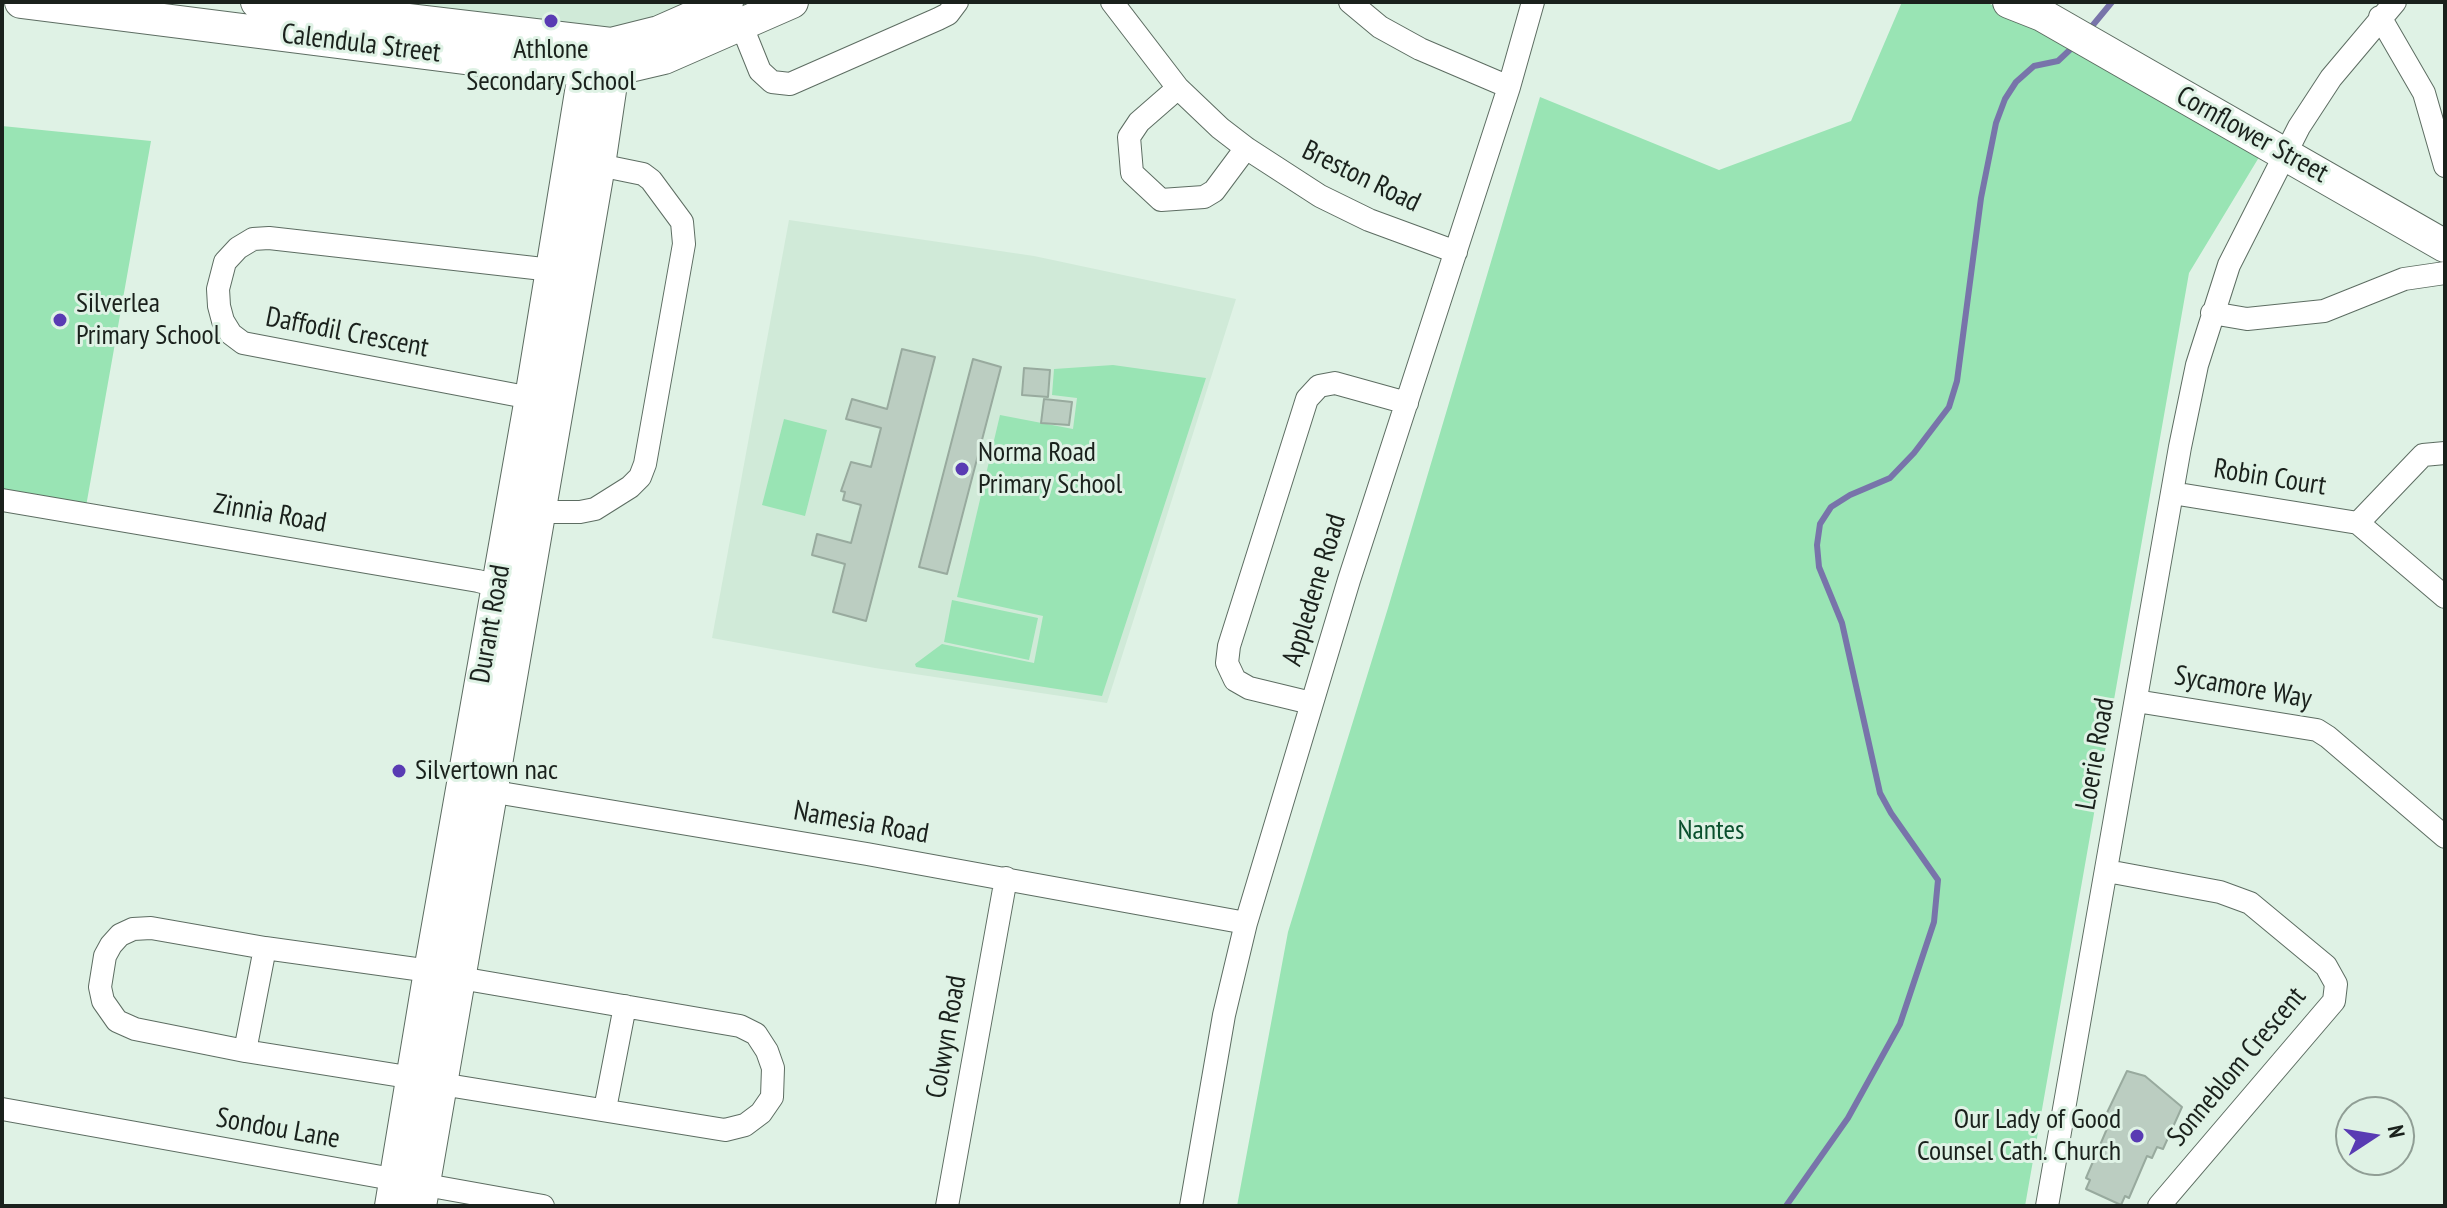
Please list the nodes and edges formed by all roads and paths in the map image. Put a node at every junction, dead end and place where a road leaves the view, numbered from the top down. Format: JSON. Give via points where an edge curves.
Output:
{"nodes":[{"id":1,"x":21,"y":2,"type":"edge"},
{"id":2,"x":257,"y":2,"type":"edge"},
{"id":3,"x":792,"y":2,"type":"edge"},
{"id":4,"x":957,"y":2,"type":"edge"},
{"id":5,"x":1112,"y":2,"type":"edge"},
{"id":6,"x":1350,"y":2,"type":"edge"},
{"id":7,"x":1533,"y":2,"type":"edge"},
{"id":8,"x":2009,"y":2,"type":"edge"},
{"id":9,"x":358,"y":8,"type":"edge"},
{"id":10,"x":145,"y":9,"type":"edge"},
{"id":11,"x":2388,"y":10,"type":"edge"},
{"id":12,"x":734,"y":13,"type":"edge"},
{"id":13,"x":2042,"y":14,"type":"edge"},
{"id":14,"x":600,"y":57,"type":"junction"},
{"id":15,"x":1509,"y":87,"type":"junction"},
{"id":16,"x":1178,"y":88,"type":"junction"},
{"id":17,"x":1246,"y":148,"type":"junction"},
{"id":18,"x":2286,"y":153,"type":"junction"},
{"id":19,"x":599,"y":165,"type":"junction"},
{"id":20,"x":2445,"y":166,"type":"edge"},
{"id":21,"x":2445,"y":246,"type":"edge"},
{"id":22,"x":1456,"y":252,"type":"junction"},
{"id":23,"x":552,"y":270,"type":"junction"},
{"id":24,"x":2445,"y":273,"type":"edge"},
{"id":25,"x":2212,"y":313,"type":"junction"},
{"id":26,"x":556,"y":337,"type":"junction"},
{"id":27,"x":531,"y":398,"type":"junction"},
{"id":28,"x":1407,"y":403,"type":"junction"},
{"id":29,"x":2445,"y":453,"type":"edge"},
{"id":30,"x":2172,"y":493,"type":"junction"},
{"id":31,"x":2,"y":500,"type":"edge"},
{"id":32,"x":540,"y":512,"type":"junction"},
{"id":33,"x":2358,"y":523,"type":"junction"},
{"id":34,"x":512,"y":590,"type":"junction"},
{"id":35,"x":2445,"y":597,"type":"edge"},
{"id":36,"x":2136,"y":701,"type":"junction"},
{"id":37,"x":1311,"y":703,"type":"junction"},
{"id":38,"x":478,"y":789,"type":"junction"},
{"id":39,"x":2445,"y":837,"type":"edge"},
{"id":40,"x":2107,"y":871,"type":"junction"},
{"id":41,"x":1006,"y":878,"type":"junction"},
{"id":42,"x":1246,"y":923,"type":"junction"},
{"id":43,"x":265,"y":948,"type":"junction"},
{"id":44,"x":445,"y":975,"type":"junction"},
{"id":45,"x":625,"y":1006,"type":"junction"},
{"id":46,"x":245,"y":1051,"type":"junction"},
{"id":47,"x":427,"y":1081,"type":"junction"},
{"id":48,"x":2,"y":1109,"type":"edge"},
{"id":49,"x":605,"y":1109,"type":"junction"},
{"id":50,"x":408,"y":1195,"type":"edge"},
{"id":51,"x":543,"y":1206,"type":"edge"},
{"id":52,"x":947,"y":1206,"type":"edge"},
{"id":53,"x":1191,"y":1206,"type":"edge"},
{"id":54,"x":2047,"y":1206,"type":"edge"},
{"id":55,"x":2159,"y":1206,"type":"edge"}],
"edges":[{"from":1,"to":10,"type":"street","name":"Calendula Street"},
{"from":2,"to":9,"type":"street","name":"Calendula Street"},
{"from":3,"to":12,"type":"street","name":"Calendula Street"},
{"from":4,"to":12,"type":"street","via":[[938,19],[790,84],[772,82],[760,71]]},
{"from":5,"to":16,"type":"street","name":"Breston Road"},
{"from":6,"to":15,"type":"street","via":[[1380,27],[1420,49]]},
{"from":7,"to":15,"type":"street","name":"Appledene Road"},
{"from":8,"to":13,"type":"street","name":"Cornflower Street"},
{"from":9,"to":14,"type":"street","name":"Calendula Street"},
{"from":10,"to":14,"type":"street","name":"Calendula Street","via":[[472,59]]},
{"from":11,"to":18,"type":"street","name":"Loerie Road","via":[[2331,78]]},
{"from":11,"to":20,"type":"street","name":"Loerie Road","via":[[2424,93]]},
{"from":12,"to":14,"type":"street","name":"Calendula Street","via":[[659,32]]},
{"from":13,"to":18,"type":"street","name":"Cornflower Street"},
{"from":14,"to":19,"type":"street","name":"Durant Road"},
{"from":14,"to":23,"type":"street","name":"Durant Road"},
{"from":15,"to":22,"type":"street","name":"Appledene Road"},
{"from":16,"to":17,"type":"street","name":"Breston Road"},
{"from":16,"to":17,"type":"street","via":[[1129,137],[1132,173],[1161,200],[1204,197],[1214,191]]},
{"from":17,"to":22,"type":"street","name":"Breston Road","via":[[1320,196]]},
{"from":18,"to":21,"type":"street","name":"Cornflower Street"},
{"from":18,"to":25,"type":"street","name":"Loerie Road","via":[[2229,265]]},
{"from":19,"to":26,"type":"street","name":"Durant Road"},
{"from":19,"to":32,"type":"street","via":[[651,180],[682,222],[684,244],[640,477],[595,509]]},
{"from":22,"to":28,"type":"street","name":"Appledene Road"},
{"from":23,"to":26,"type":"street","name":"Durant Road"},
{"from":23,"to":27,"type":"street","name":"Daffodil Crescent","via":[[269,238],[238,248],[225,262],[218,289],[223,321],[243,343]]},
{"from":24,"to":25,"type":"street","via":[[2404,279],[2324,311],[2247,319]]},
{"from":25,"to":30,"type":"street","name":"Loerie Road","via":[[2187,405]]},
{"from":26,"to":27,"type":"street","name":"Durant Road"},
{"from":26,"to":32,"type":"street","name":"Durant Road"},
{"from":27,"to":34,"type":"street","name":"Durant Road"},
{"from":28,"to":37,"type":"street","name":"Appledene Road"},
{"from":28,"to":37,"type":"street","via":[[1335,383],[1319,386],[1307,399],[1227,663],[1235,680],[1249,688]]},
{"from":29,"to":33,"type":"street","name":"Robin Court","via":[[2423,455]]},
{"from":30,"to":33,"type":"street","name":"Robin Court"},
{"from":30,"to":36,"type":"street","name":"Loerie Road"},
{"from":31,"to":34,"type":"street","name":"Zinnia Road"},
{"from":32,"to":34,"type":"street","name":"Durant Road"},
{"from":33,"to":35,"type":"street","name":"Robin Court"},
{"from":34,"to":38,"type":"street","name":"Durant Road"},
{"from":36,"to":39,"type":"street","name":"Sycamore Way","via":[[2317,730]]},
{"from":36,"to":40,"type":"street","name":"Loerie Road"},
{"from":37,"to":42,"type":"street","name":"Appledene Road"},
{"from":38,"to":41,"type":"street","name":"Namesia Road"},
{"from":38,"to":44,"type":"street","name":"Durant Road"},
{"from":40,"to":54,"type":"street","name":"Loerie Road"},
{"from":40,"to":55,"type":"street","name":"Sonneblom Crescent","via":[[2220,892],[2250,903],[2326,966],[2336,984],[2334,1001]]},
{"from":41,"to":42,"type":"street","name":"Namesia Road"},
{"from":41,"to":52,"type":"street","name":"Colwyn Road"},
{"from":42,"to":53,"type":"street","name":"Appledene Road","via":[[1224,1015]]},
{"from":43,"to":44,"type":"street"},
{"from":43,"to":46,"type":"street"},
{"from":43,"to":46,"type":"street","via":[[151,928],[120,935],[105,956],[100,987],[117,1021]]},
{"from":44,"to":45,"type":"street"},
{"from":44,"to":47,"type":"street","name":"Durant Road"},
{"from":45,"to":49,"type":"street"},
{"from":45,"to":49,"type":"street","via":[[740,1026],[756,1034],[773,1068],[772,1097],[745,1125],[725,1130]]},
{"from":46,"to":47,"type":"street"},
{"from":47,"to":49,"type":"street"},
{"from":47,"to":50,"type":"street","name":"Durant Road"},
{"from":48,"to":50,"type":"street","name":"Sondou Lane"},
{"from":50,"to":51,"type":"street","name":"Sondou Lane"}]}
